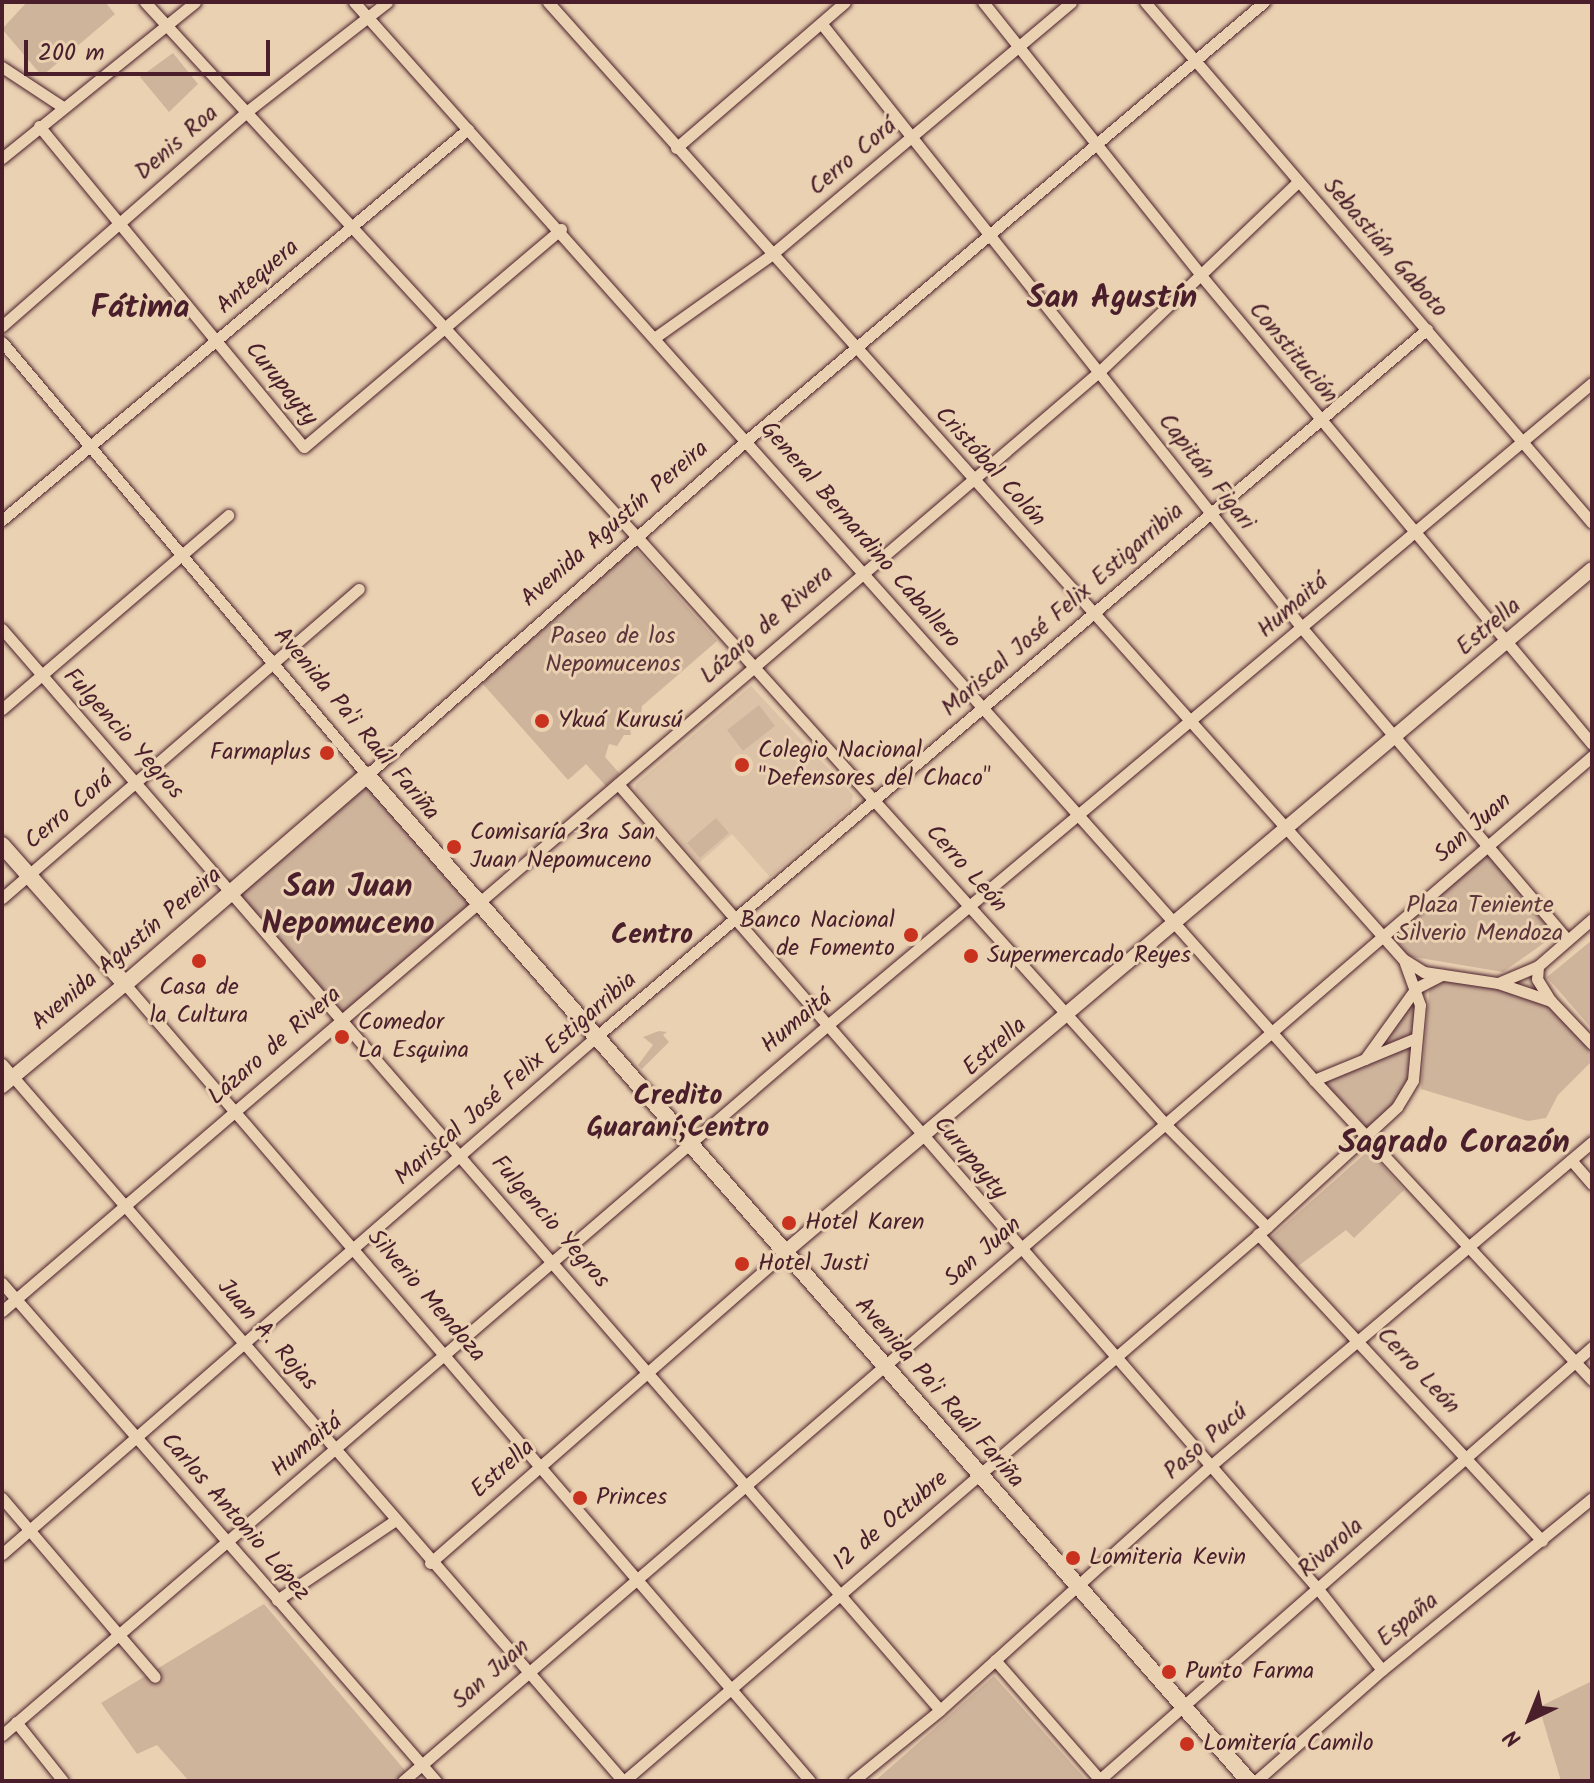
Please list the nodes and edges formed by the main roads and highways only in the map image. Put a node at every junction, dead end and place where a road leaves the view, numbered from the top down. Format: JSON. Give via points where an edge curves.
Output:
{"nodes":[{"id":1,"x":1592,"y":569,"type":"edge"},
{"id":2,"x":367,"y":775,"type":"joint"},
{"id":3,"x":2,"y":845,"type":"edge"},
{"id":4,"x":125,"y":984,"type":"junction"},
{"id":5,"x":7,"y":1081,"type":"edge"},
{"id":6,"x":785,"y":1252,"type":"junction"},
{"id":7,"x":1249,"y":1781,"type":"edge"}],
"edges":[{"from":1,"to":6,"type":"main road","name":"Estrella"},
{"from":2,"to":4,"type":"highway","name":"Avenida Agustín Pereira"},
{"from":2,"to":6,"type":"highway","name":"Avenida Pa'i Raúl Fariña"},
{"from":3,"to":4,"type":"highway","name":"Silverio Mendoza"},
{"from":4,"to":5,"type":"main road","name":"Avenida Agustín Pereira"},
{"from":6,"to":7,"type":"highway","name":"Avenida Pa'i Raúl Fariña"}]}
